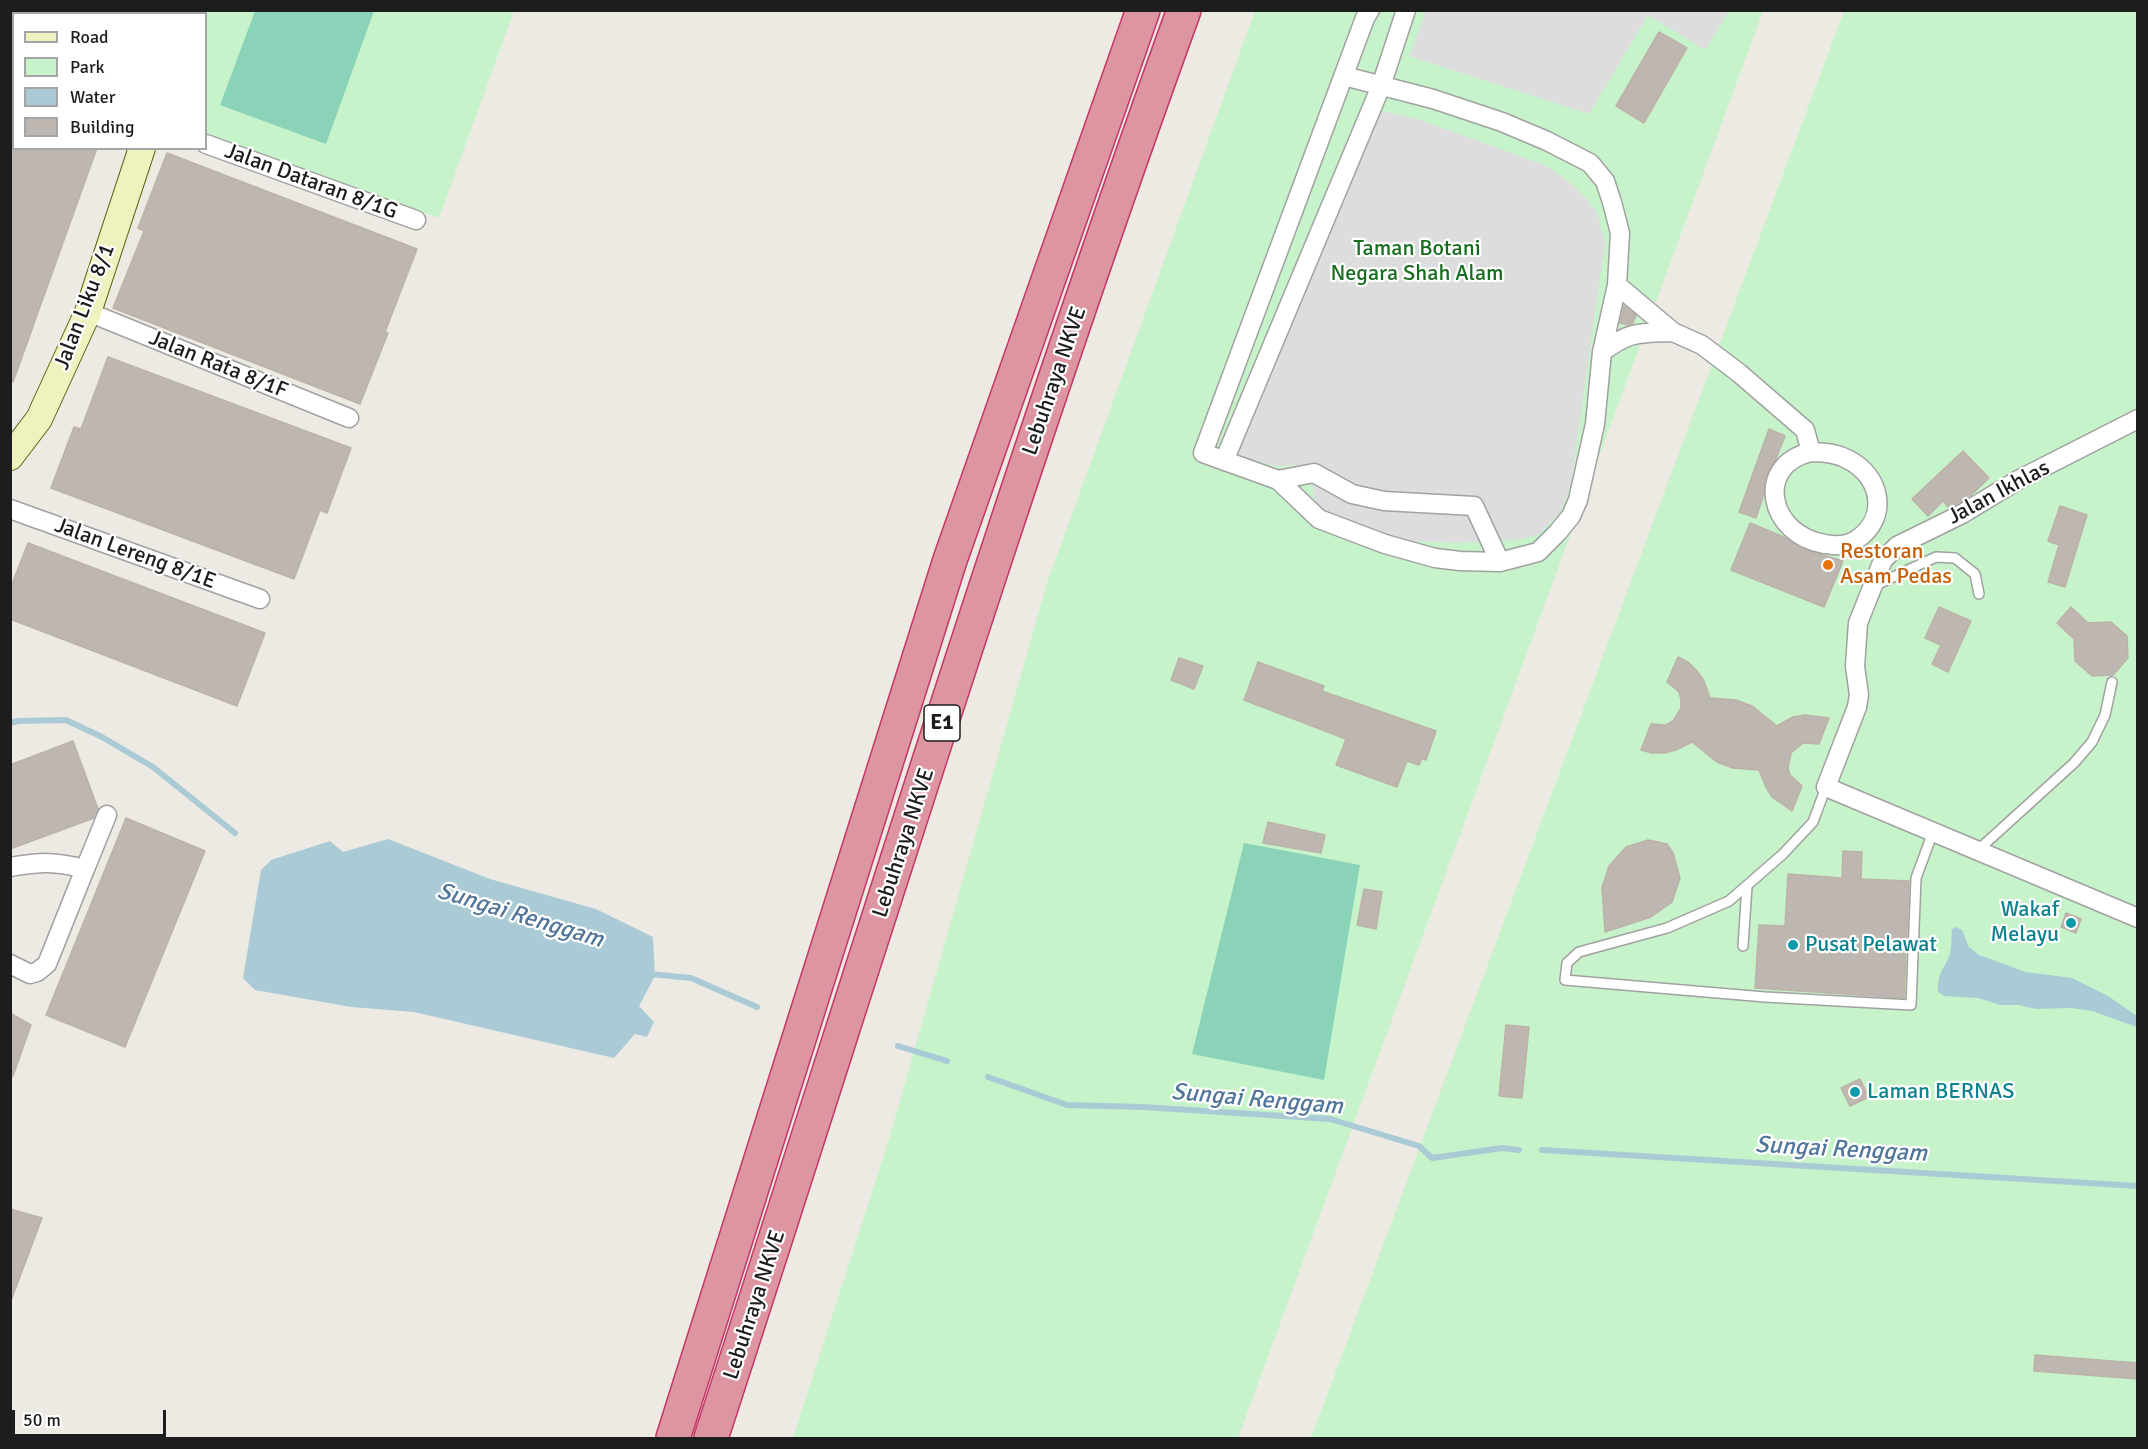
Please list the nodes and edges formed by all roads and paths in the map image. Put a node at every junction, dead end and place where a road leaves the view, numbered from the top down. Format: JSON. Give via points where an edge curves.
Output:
{"nodes":[{"id":1,"x":1143,"y":10,"type":"edge"},
{"id":2,"x":1184,"y":10,"type":"edge"},
{"id":3,"x":1370,"y":10,"type":"edge"},
{"id":4,"x":1406,"y":10,"type":"edge"},
{"id":5,"x":1344,"y":76,"type":"junction"},
{"id":6,"x":1381,"y":86,"type":"junction"},
{"id":7,"x":207,"y":144,"type":"edge"},
{"id":8,"x":141,"y":150,"type":"edge"},
{"id":9,"x":416,"y":220,"type":"dead end"},
{"id":10,"x":1617,"y":285,"type":"junction"},
{"id":11,"x":88,"y":312,"type":"junction"},
{"id":12,"x":1673,"y":332,"type":"junction"},
{"id":13,"x":1602,"y":352,"type":"junction"},
{"id":14,"x":349,"y":418,"type":"dead end"},
{"id":15,"x":2138,"y":420,"type":"edge"},
{"id":16,"x":1811,"y":452,"type":"junction"},
{"id":17,"x":10,"y":457,"type":"edge"},
{"id":18,"x":1224,"y":460,"type":"junction"},
{"id":19,"x":1278,"y":480,"type":"junction"},
{"id":20,"x":10,"y":509,"type":"edge"},
{"id":21,"x":1871,"y":525,"type":"junction"},
{"id":22,"x":1897,"y":546,"type":"junction"},
{"id":23,"x":1500,"y":562,"type":"junction"},
{"id":24,"x":1872,"y":587,"type":"junction"},
{"id":25,"x":1978,"y":594,"type":"dead end"},
{"id":26,"x":260,"y":598,"type":"dead end"},
{"id":27,"x":2112,"y":682,"type":"dead end"},
{"id":28,"x":1826,"y":787,"type":"junction"},
{"id":29,"x":107,"y":815,"type":"dead end"},
{"id":30,"x":1933,"y":832,"type":"junction"},
{"id":31,"x":1977,"y":851,"type":"junction"},
{"id":32,"x":10,"y":867,"type":"edge"},
{"id":33,"x":85,"y":869,"type":"junction"},
{"id":34,"x":1747,"y":886,"type":"junction"},
{"id":35,"x":2138,"y":918,"type":"edge"},
{"id":36,"x":1743,"y":946,"type":"dead end"},
{"id":37,"x":10,"y":964,"type":"edge"},
{"id":38,"x":673,"y":1438,"type":"edge"},
{"id":39,"x":711,"y":1438,"type":"edge"}],
"edges":[{"from":1,"to":38,"type":"highway","name":"Lebuhraya NKVE","number":"E1","via":[[950,560]]},
{"from":2,"to":39,"type":"highway","name":"Lebuhraya NKVE","number":"E1","via":[[988,579]]},
{"from":3,"to":5,"type":"street"},
{"from":4,"to":6,"type":"street"},
{"from":5,"to":6,"type":"street"},
{"from":5,"to":18,"type":"street","via":[[1203,453]]},
{"from":6,"to":10,"type":"street","via":[[1502,122],[1590,163],[1605,181],[1620,233]]},
{"from":6,"to":18,"type":"street"},
{"from":7,"to":9,"type":"street","name":"Jalan Dataran 8/1G"},
{"from":8,"to":11,"type":"street","name":"Jalan Liku 8/1"},
{"from":10,"to":12,"type":"street"},
{"from":10,"to":13,"type":"street"},
{"from":11,"to":14,"type":"street","name":"Jalan Rata 8/1F"},
{"from":11,"to":17,"type":"street","name":"Jalan Liku 8/1","via":[[39,419]]},
{"from":12,"to":13,"type":"street","via":[[1620,338]]},
{"from":12,"to":16,"type":"street","via":[[1702,345],[1805,430]]},
{"from":13,"to":23,"type":"street","via":[[1594,424],[1583,482],[1571,516],[1538,552]]},
{"from":15,"to":22,"type":"street","name":"Jalan Ikhlas"},
{"from":16,"to":21,"type":"street","via":[[1836,454],[1864,470],[1874,484],[1877,498]]},
{"from":16,"to":21,"type":"street","via":[[1790,461],[1776,485],[1778,513],[1788,527],[1803,538],[1833,546],[1850,544]]},
{"from":18,"to":19,"type":"street"},
{"from":19,"to":23,"type":"street","via":[[1319,519],[1385,544],[1435,558]]},
{"from":19,"to":23,"type":"street","via":[[1314,473],[1352,494],[1384,501],[1474,506]]},
{"from":20,"to":26,"type":"street","name":"Jalan Lereng 8/1E"},
{"from":21,"to":22,"type":"street"},
{"from":22,"to":24,"type":"street","name":"Jalan Ikhlas","via":[[1883,560]]},
{"from":24,"to":25,"type":"lane","via":[[1936,557],[1955,558],[1975,574]]},
{"from":24,"to":28,"type":"street","name":"Jalan Ikhlas","via":[[1858,623],[1857,707]]},
{"from":27,"to":31,"type":"lane","via":[[2105,715],[2092,742]]},
{"from":28,"to":30,"type":"street"},
{"from":28,"to":34,"type":"lane","via":[[1813,822]]},
{"from":29,"to":33,"type":"street"},
{"from":30,"to":31,"type":"street"},
{"from":30,"to":34,"type":"lane","via":[[1916,878],[1911,1005],[1565,980],[1567,963],[1579,952],[1667,928],[1729,900]]},
{"from":31,"to":35,"type":"street"},
{"from":32,"to":33,"type":"street","via":[[42,862]]},
{"from":33,"to":37,"type":"street","via":[[47,964],[30,974]]},
{"from":34,"to":36,"type":"lane"}]}
